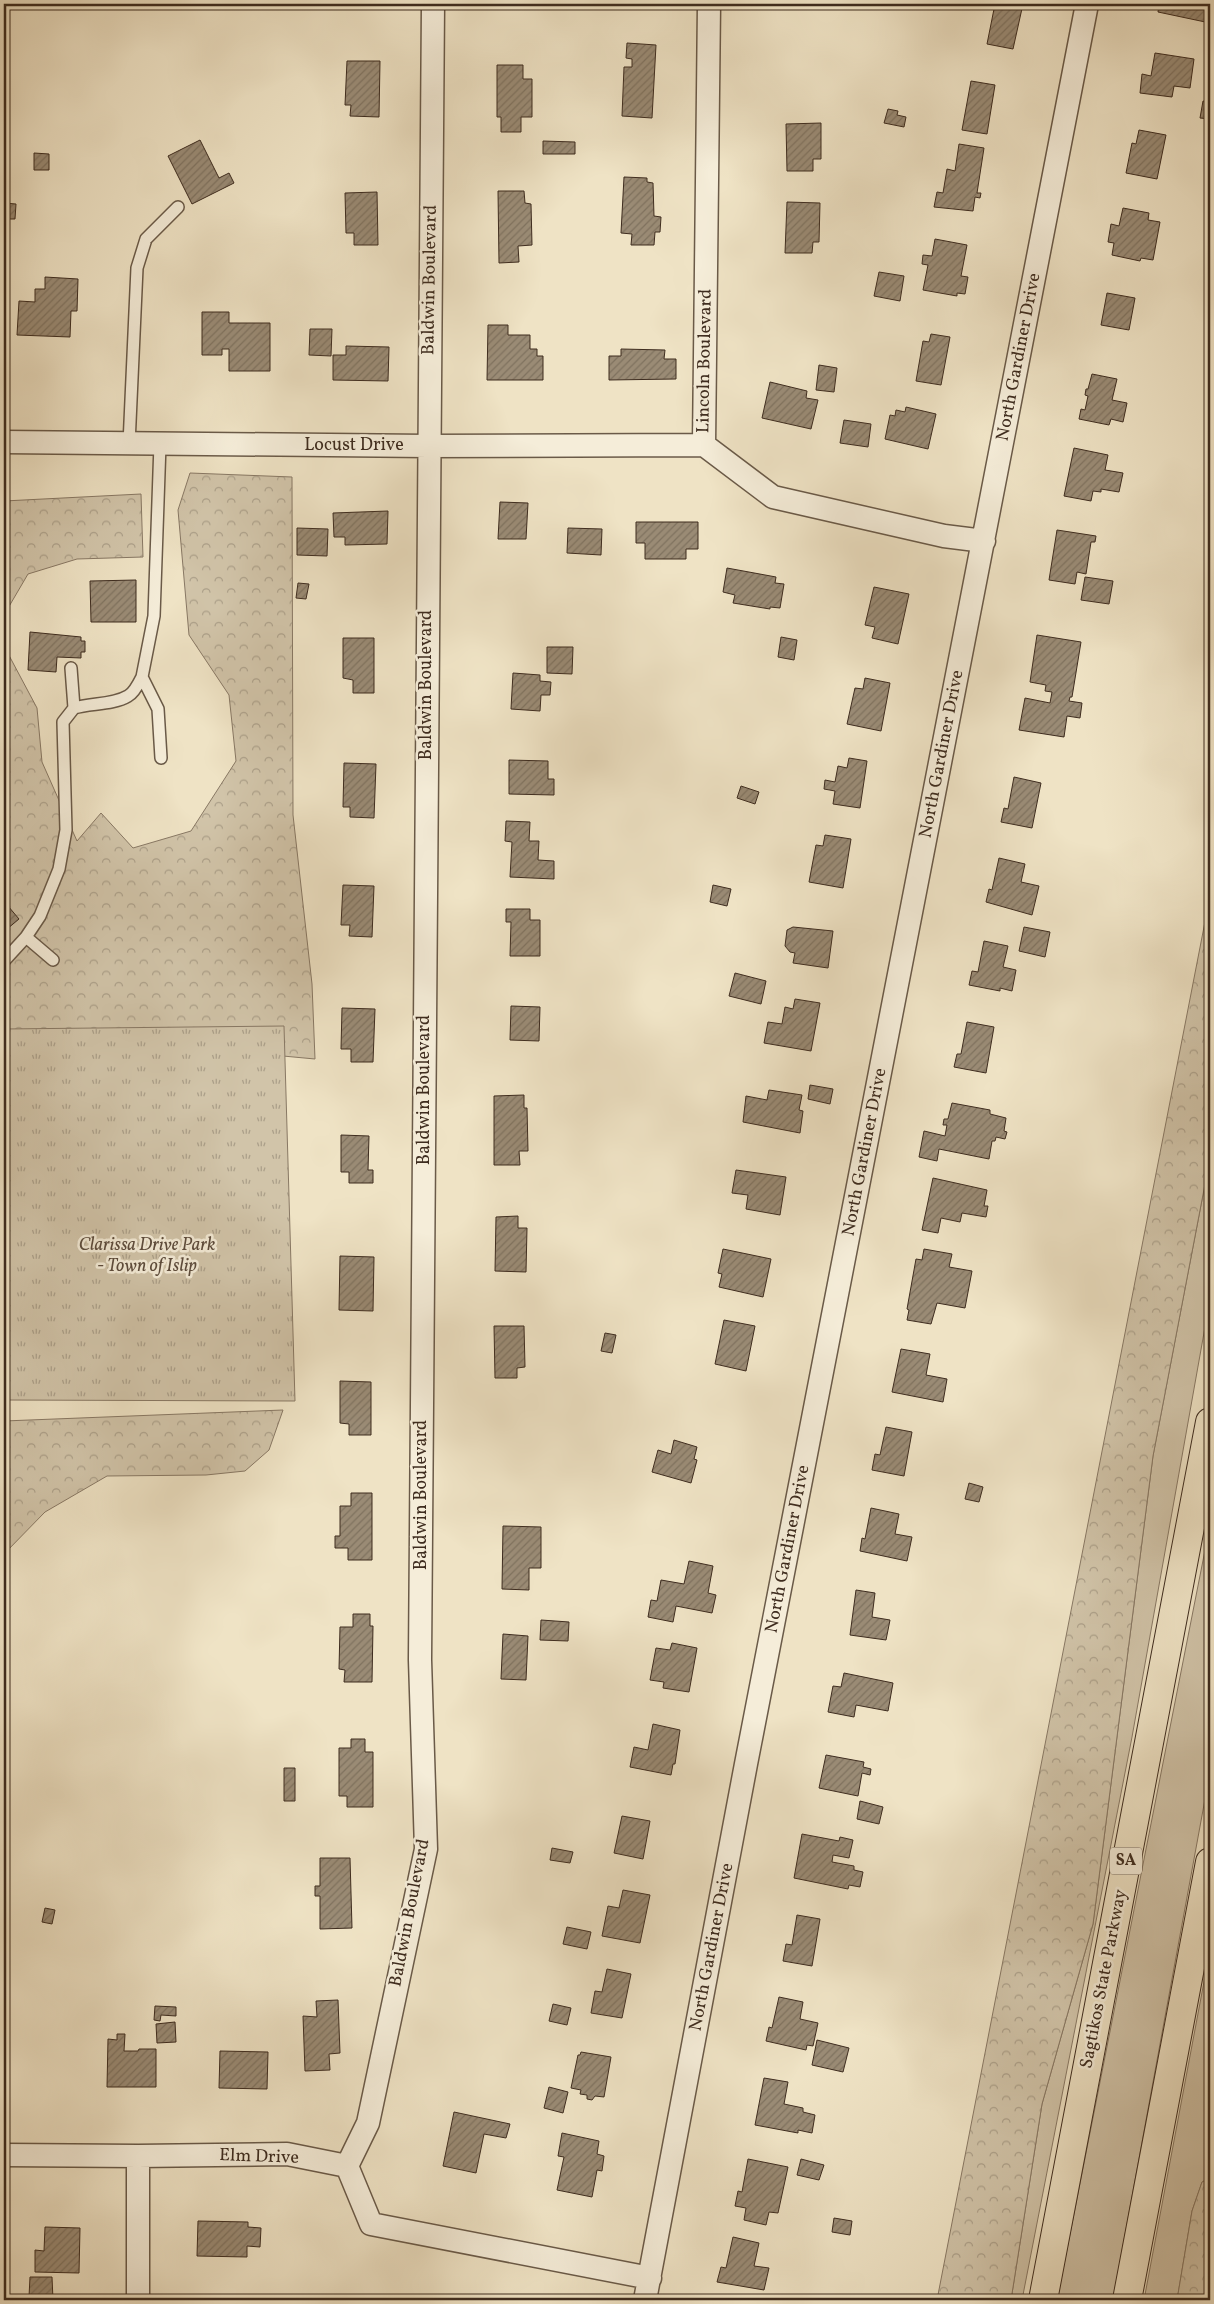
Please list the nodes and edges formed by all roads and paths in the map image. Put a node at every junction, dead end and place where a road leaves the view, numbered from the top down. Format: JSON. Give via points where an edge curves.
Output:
{"nodes":[{"id":1,"x":433,"y":4,"type":"edge"},
{"id":2,"x":709,"y":4,"type":"edge"},
{"id":3,"x":1087,"y":4,"type":"edge"},
{"id":4,"x":178,"y":207,"type":"dead end"},
{"id":5,"x":4,"y":442,"type":"edge"},
{"id":6,"x":130,"y":444,"type":"junction"},
{"id":7,"x":160,"y":444,"type":"junction"},
{"id":8,"x":704,"y":445,"type":"junction"},
{"id":9,"x":428,"y":446,"type":"junction"},
{"id":10,"x":984,"y":541,"type":"junction"},
{"id":11,"x":71,"y":668,"type":"dead end"},
{"id":12,"x":142,"y":677,"type":"junction"},
{"id":13,"x":74,"y":708,"type":"junction"},
{"id":14,"x":161,"y":758,"type":"dead end"},
{"id":15,"x":26,"y":937,"type":"junction"},
{"id":16,"x":4,"y":960,"type":"edge"},
{"id":17,"x":53,"y":960,"type":"dead end"},
{"id":18,"x":1210,"y":1422,"type":"edge"},
{"id":19,"x":1210,"y":1862,"type":"edge"},
{"id":20,"x":4,"y":2155,"type":"edge"},
{"id":21,"x":138,"y":2156,"type":"junction"},
{"id":22,"x":347,"y":2166,"type":"junction"},
{"id":23,"x":650,"y":2278,"type":"junction"},
{"id":24,"x":138,"y":2300,"type":"edge"},
{"id":25,"x":645,"y":2300,"type":"edge"},
{"id":26,"x":1043,"y":2300,"type":"edge"},
{"id":27,"x":1127,"y":2300,"type":"edge"}],
"edges":[{"from":1,"to":9,"type":"street","name":"Baldwin Boulevard"},
{"from":2,"to":8,"type":"street","name":"Lincoln Boulevard"},
{"from":3,"to":10,"type":"street","name":"North Gardiner Drive"},
{"from":4,"to":6,"type":"lane","via":[[146,239],[137,268]]},
{"from":5,"to":6,"type":"street","name":"Locust Drive"},
{"from":6,"to":7,"type":"street","name":"Locust Drive"},
{"from":7,"to":9,"type":"street","name":"Locust Drive"},
{"from":7,"to":12,"type":"lane","via":[[154,616]]},
{"from":8,"to":9,"type":"street","name":"Locust Drive"},
{"from":8,"to":10,"type":"street","name":"Lincoln Boulevard","via":[[773,497],[944,536]]},
{"from":9,"to":22,"type":"street","name":"Baldwin Boulevard","via":[[420,1650],[426,1849],[368,2122]]},
{"from":10,"to":23,"type":"street","name":"North Gardiner Drive"},
{"from":11,"to":13,"type":"lane"},
{"from":12,"to":13,"type":"lane","via":[[130,696]]},
{"from":12,"to":14,"type":"lane","via":[[158,709]]},
{"from":13,"to":15,"type":"lane","via":[[64,722],[66,830],[59,869],[40,916]]},
{"from":15,"to":16,"type":"lane"},
{"from":15,"to":17,"type":"lane"},
{"from":18,"to":26,"type":"highway","name":"Sagtikos State Parkway","number":"SA"},
{"from":19,"to":27,"type":"highway"},
{"from":20,"to":21,"type":"street","name":"Elm Drive"},
{"from":21,"to":22,"type":"street","name":"Elm Drive","via":[[287,2154]]},
{"from":21,"to":24,"type":"street"},
{"from":22,"to":23,"type":"street","via":[[371,2224]]},
{"from":23,"to":25,"type":"street","name":"North Gardiner Drive"}]}
